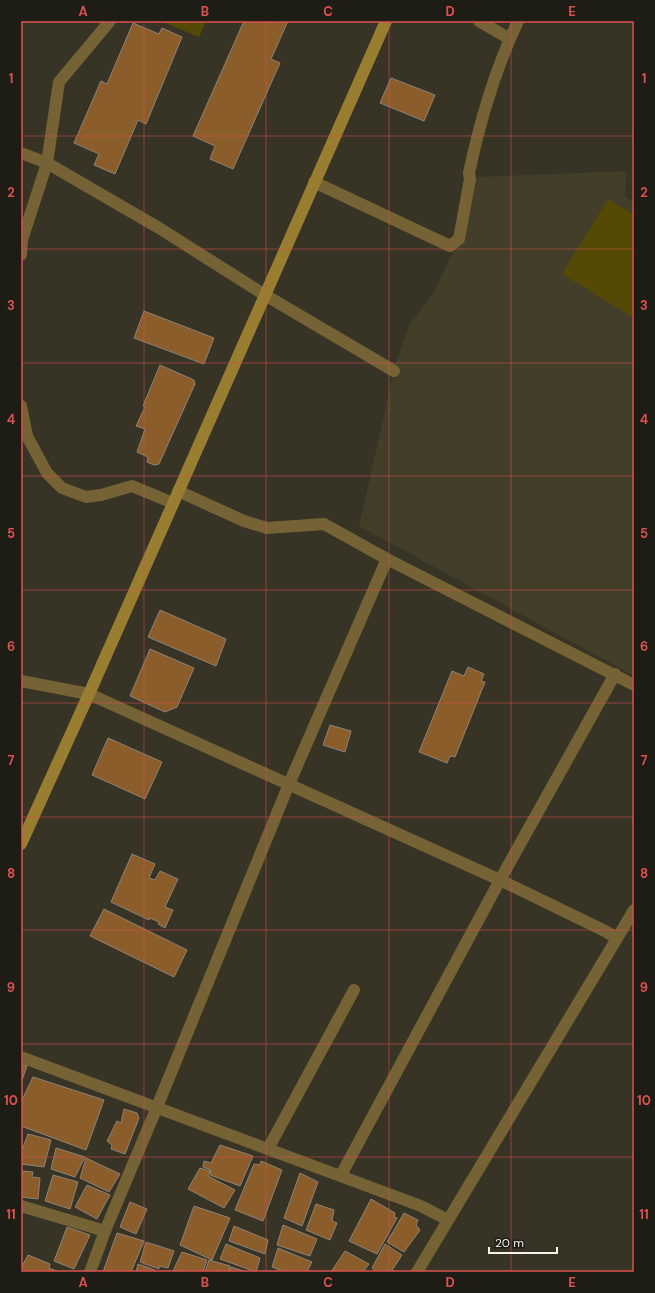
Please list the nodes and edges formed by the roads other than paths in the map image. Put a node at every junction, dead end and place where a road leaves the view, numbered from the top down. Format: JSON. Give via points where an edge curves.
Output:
{"nodes":[{"id":1,"x":110,"y":21,"type":"edge"},
{"id":2,"x":386,"y":21,"type":"edge"},
{"id":3,"x":479,"y":21,"type":"edge"},
{"id":4,"x":518,"y":21,"type":"edge"},
{"id":5,"x":510,"y":39,"type":"junction"},
{"id":6,"x":21,"y":153,"type":"edge"},
{"id":7,"x":47,"y":163,"type":"junction"},
{"id":8,"x":314,"y":182,"type":"junction"},
{"id":9,"x":21,"y":255,"type":"edge"},
{"id":10,"x":265,"y":295,"type":"junction"},
{"id":11,"x":394,"y":371,"type":"dead end"},
{"id":12,"x":21,"y":406,"type":"edge"},
{"id":13,"x":178,"y":491,"type":"junction"},
{"id":14,"x":173,"y":503,"type":"junction"},
{"id":15,"x":387,"y":558,"type":"junction"},
{"id":16,"x":615,"y":674,"type":"junction"},
{"id":17,"x":21,"y":681,"type":"edge"},
{"id":18,"x":634,"y":685,"type":"edge"},
{"id":19,"x":89,"y":694,"type":"junction"},
{"id":20,"x":289,"y":784,"type":"junction"},
{"id":21,"x":21,"y":844,"type":"edge"},
{"id":22,"x":500,"y":880,"type":"junction"},
{"id":23,"x":634,"y":910,"type":"edge"},
{"id":24,"x":617,"y":938,"type":"junction"},
{"id":25,"x":354,"y":990,"type":"dead end"},
{"id":26,"x":21,"y":1057,"type":"edge"},
{"id":27,"x":158,"y":1107,"type":"junction"},
{"id":28,"x":268,"y":1149,"type":"junction"},
{"id":29,"x":341,"y":1175,"type":"junction"},
{"id":30,"x":21,"y":1206,"type":"edge"},
{"id":31,"x":448,"y":1220,"type":"junction"},
{"id":32,"x":105,"y":1231,"type":"junction"},
{"id":33,"x":90,"y":1272,"type":"edge"},
{"id":34,"x":417,"y":1272,"type":"edge"}],
"edges":[{"from":1,"to":7,"type":"street","via":[[59,82]]},
{"from":2,"to":8,"type":"street"},
{"from":3,"to":5,"type":"street"},
{"from":4,"to":5,"type":"street"},
{"from":5,"to":8,"type":"street","via":[[480,124],[459,238],[450,246]]},
{"from":6,"to":7,"type":"street"},
{"from":7,"to":9,"type":"street","via":[[22,240]]},
{"from":7,"to":10,"type":"street","via":[[160,228]]},
{"from":8,"to":10,"type":"street"},
{"from":10,"to":11,"type":"street"},
{"from":10,"to":13,"type":"street"},
{"from":12,"to":14,"type":"street","via":[[27,436],[47,472],[62,488],[86,497],[101,496],[132,486]]},
{"from":13,"to":14,"type":"street"},
{"from":13,"to":15,"type":"street","via":[[244,521],[267,528],[324,524]]},
{"from":14,"to":19,"type":"street"},
{"from":15,"to":16,"type":"street"},
{"from":15,"to":20,"type":"street"},
{"from":16,"to":18,"type":"street"},
{"from":16,"to":22,"type":"street"},
{"from":17,"to":19,"type":"street"},
{"from":19,"to":20,"type":"street"},
{"from":19,"to":21,"type":"street"},
{"from":20,"to":22,"type":"street"},
{"from":20,"to":27,"type":"street"},
{"from":22,"to":24,"type":"street"},
{"from":22,"to":29,"type":"street"},
{"from":23,"to":24,"type":"street"},
{"from":24,"to":31,"type":"street"},
{"from":25,"to":28,"type":"street"},
{"from":26,"to":27,"type":"street"},
{"from":27,"to":28,"type":"street"},
{"from":27,"to":32,"type":"street"},
{"from":28,"to":29,"type":"street"},
{"from":29,"to":31,"type":"street","via":[[421,1206]]},
{"from":30,"to":32,"type":"street"},
{"from":31,"to":34,"type":"street"},
{"from":32,"to":33,"type":"street"}]}
